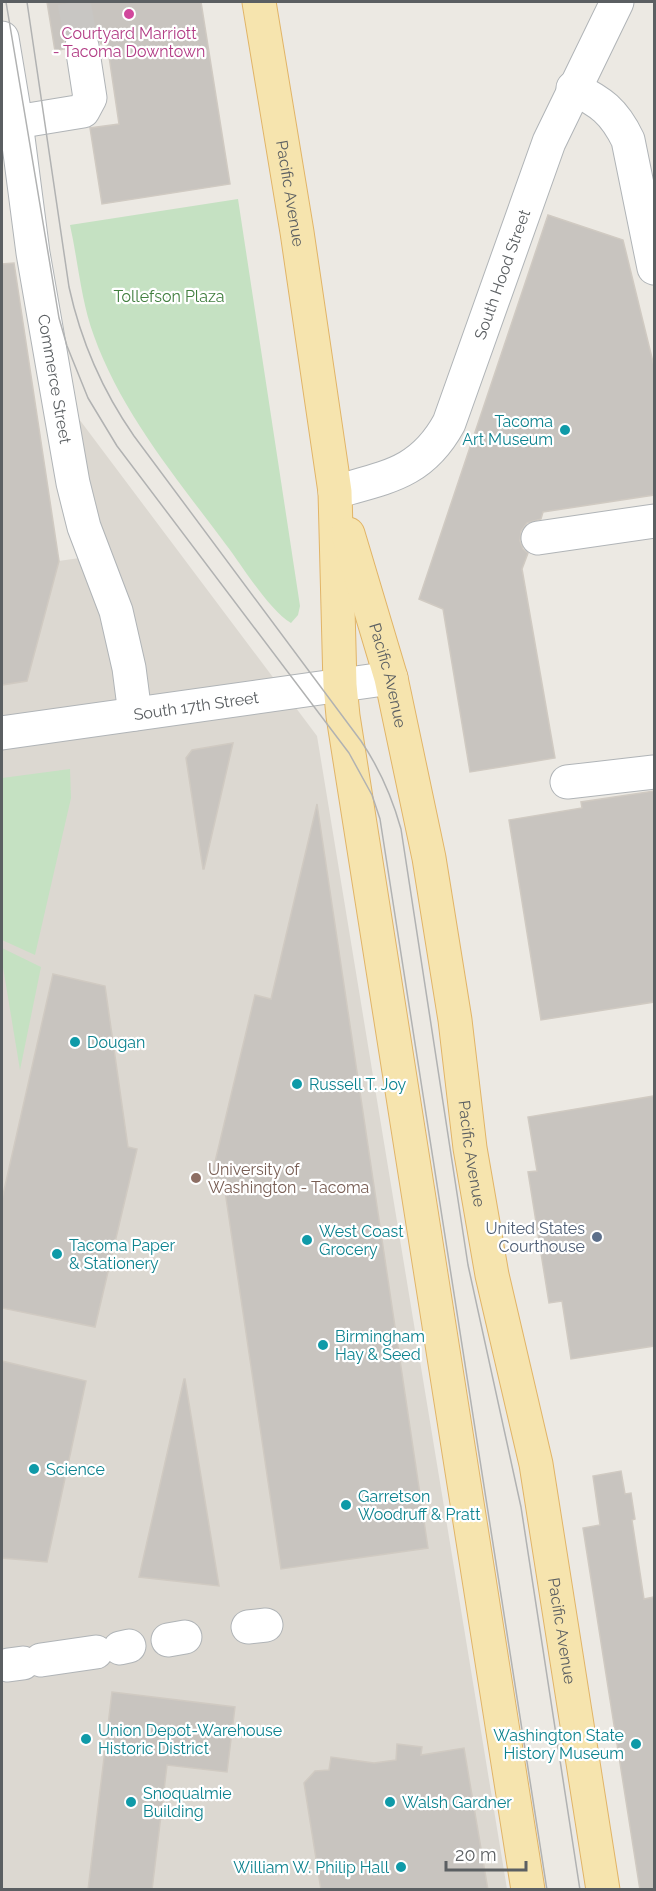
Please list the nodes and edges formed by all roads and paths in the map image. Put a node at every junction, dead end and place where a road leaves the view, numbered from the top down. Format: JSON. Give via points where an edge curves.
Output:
{"nodes":[{"id":1,"x":259,"y":2,"type":"edge"},
{"id":2,"x":617,"y":2,"type":"edge"},
{"id":3,"x":2,"y":38,"type":"edge"},
{"id":4,"x":82,"y":46,"type":"tunnel mouth"},
{"id":5,"x":573,"y":88,"type":"junction"},
{"id":6,"x":16,"y":122,"type":"junction"},
{"id":7,"x":654,"y":268,"type":"edge"},
{"id":8,"x":335,"y":492,"type":"junction"},
{"id":9,"x":654,"y":521,"type":"edge"},
{"id":10,"x":538,"y":538,"type":"dead end"},
{"id":11,"x":391,"y":678,"type":"junction"},
{"id":12,"x":340,"y":685,"type":"junction"},
{"id":13,"x":135,"y":714,"type":"junction"},
{"id":14,"x":2,"y":733,"type":"edge"},
{"id":15,"x":654,"y":772,"type":"edge"},
{"id":16,"x":567,"y":782,"type":"dead end"},
{"id":17,"x":174,"y":1639,"type":"dead end"},
{"id":18,"x":24,"y":1663,"type":"dead end"},
{"id":19,"x":528,"y":1890,"type":"edge"},
{"id":20,"x":603,"y":1890,"type":"edge"}],
"edges":[{"from":1,"to":8,"type":"main road","name":"Pacific Avenue"},
{"from":2,"to":5,"type":"street","name":"South Hood Street"},
{"from":3,"to":6,"type":"street","name":"Commerce Street"},
{"from":4,"to":6,"type":"street","via":[[90,98],[83,111]]},
{"from":5,"to":7,"type":"street","via":[[610,111],[628,140]]},
{"from":5,"to":8,"type":"street","name":"South Hood Street","via":[[549,142],[441,438],[409,468]]},
{"from":6,"to":13,"type":"street","name":"Commerce Street","via":[[33,253],[73,483],[84,527],[116,611]]},
{"from":8,"to":11,"type":"main road","name":"Pacific Avenue"},
{"from":8,"to":12,"type":"main road","name":"Pacific Avenue"},
{"from":9,"to":10,"type":"street"},
{"from":11,"to":12,"type":"street","name":"South 17th Street"},
{"from":11,"to":20,"type":"main road","name":"Pacific Avenue","via":[[429,858],[492,1275],[536,1464]]},
{"from":12,"to":13,"type":"street","name":"South 17th Street"},
{"from":12,"to":19,"type":"main road","name":"Pacific Avenue"},
{"from":13,"to":14,"type":"street","name":"South 17th Street"},
{"from":15,"to":16,"type":"street"},
{"from":17,"to":18,"type":"street"}]}
